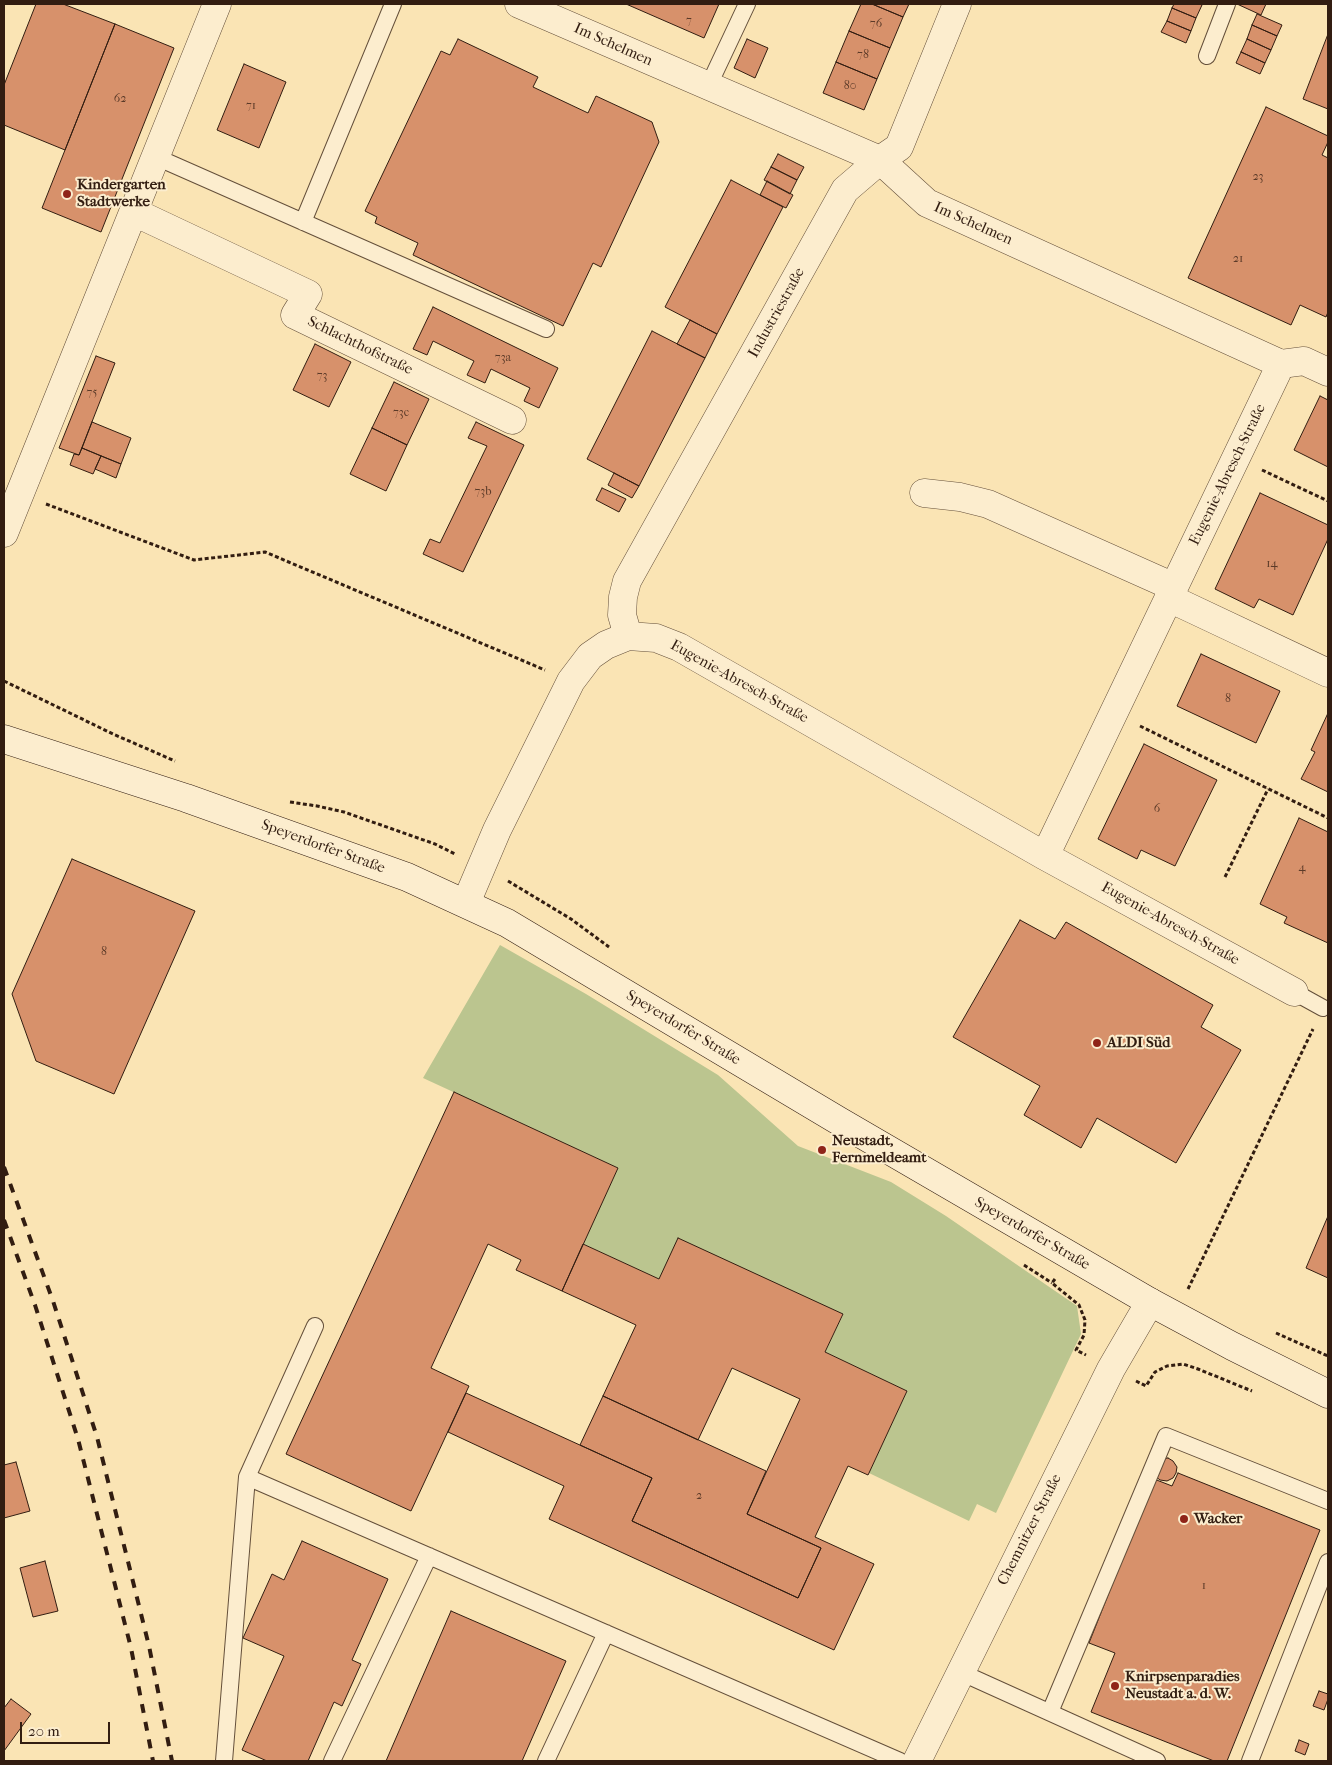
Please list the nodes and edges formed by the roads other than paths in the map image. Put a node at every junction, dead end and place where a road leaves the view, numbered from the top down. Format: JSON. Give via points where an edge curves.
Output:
{"nodes":[{"id":1,"x":217,"y":4,"type":"edge"},
{"id":2,"x":393,"y":4,"type":"edge"},
{"id":3,"x":747,"y":4,"type":"edge"},
{"id":4,"x":956,"y":4,"type":"edge"},
{"id":5,"x":1228,"y":4,"type":"edge"},
{"id":6,"x":525,"y":5,"type":"edge"},
{"id":7,"x":1207,"y":56,"type":"dead end"},
{"id":8,"x":708,"y":87,"type":"junction"},
{"id":9,"x":156,"y":157,"type":"junction"},
{"id":10,"x":880,"y":160,"type":"junction"},
{"id":11,"x":134,"y":212,"type":"junction"},
{"id":12,"x":303,"y":222,"type":"junction"},
{"id":13,"x":546,"y":329,"type":"dead end"},
{"id":14,"x":1281,"y":364,"type":"junction"},
{"id":15,"x":1328,"y":372,"type":"edge"},
{"id":16,"x":512,"y":420,"type":"dead end"},
{"id":17,"x":924,"y":493,"type":"dead end"},
{"id":18,"x":4,"y":533,"type":"edge"},
{"id":19,"x":1172,"y":592,"type":"junction"},
{"id":20,"x":628,"y":636,"type":"junction"},
{"id":21,"x":1328,"y":674,"type":"edge"},
{"id":22,"x":4,"y":739,"type":"edge"},
{"id":23,"x":1045,"y":856,"type":"junction"},
{"id":24,"x":466,"y":903,"type":"junction"},
{"id":25,"x":1294,"y":992,"type":"joint"},
{"id":26,"x":1323,"y":1008,"type":"road end"},
{"id":27,"x":1150,"y":1302,"type":"junction"},
{"id":28,"x":315,"y":1326,"type":"dead end"},
{"id":29,"x":1328,"y":1394,"type":"edge"},
{"id":30,"x":247,"y":1476,"type":"junction"},
{"id":31,"x":1328,"y":1501,"type":"edge"},
{"id":32,"x":429,"y":1556,"type":"junction"},
{"id":33,"x":1328,"y":1562,"type":"edge"},
{"id":34,"x":606,"y":1632,"type":"junction"},
{"id":35,"x":960,"y":1672,"type":"junction"},
{"id":36,"x":1050,"y":1712,"type":"junction"},
{"id":37,"x":224,"y":1761,"type":"edge"},
{"id":38,"x":332,"y":1761,"type":"edge"},
{"id":39,"x":546,"y":1761,"type":"edge"},
{"id":40,"x":900,"y":1761,"type":"edge"},
{"id":41,"x":917,"y":1761,"type":"edge"},
{"id":42,"x":1157,"y":1761,"type":"edge"},
{"id":43,"x":1250,"y":1761,"type":"edge"}],
"edges":[{"from":1,"to":9,"type":"street"},
{"from":2,"to":12,"type":"lane"},
{"from":3,"to":8,"type":"lane"},
{"from":4,"to":10,"type":"street","name":"Industriestraße","via":[[899,147]]},
{"from":5,"to":7,"type":"lane"},
{"from":6,"to":8,"type":"street","name":"Im Schelmen"},
{"from":8,"to":10,"type":"street","name":"Im Schelmen"},
{"from":9,"to":11,"type":"street"},
{"from":9,"to":12,"type":"lane"},
{"from":10,"to":14,"type":"street","name":"Im Schelmen","via":[[927,203]]},
{"from":10,"to":20,"type":"street","name":"Industriestraße","via":[[845,190],[628,582],[622,615]]},
{"from":11,"to":16,"type":"street","name":"Schlachthofstraße","via":[[308,294],[295,315]]},
{"from":11,"to":18,"type":"street"},
{"from":12,"to":13,"type":"lane"},
{"from":14,"to":15,"type":"street","name":"Im Schelmen","via":[[1304,362]]},
{"from":14,"to":19,"type":"street","name":"Eugenie-Abresch-Straße"},
{"from":17,"to":19,"type":"street","via":[[988,504]]},
{"from":19,"to":21,"type":"street"},
{"from":19,"to":23,"type":"street","name":"Eugenie-Abresch-Straße"},
{"from":20,"to":23,"type":"street","name":"Eugenie-Abresch-Straße","via":[[656,638],[679,647]]},
{"from":20,"to":24,"type":"street","name":"Eugenie-Abresch-Straße","via":[[590,656],[571,681],[497,830]]},
{"from":22,"to":24,"type":"street","name":"Speyerdorfer Straße","via":[[254,822],[407,877]]},
{"from":23,"to":25,"type":"street","name":"Eugenie-Abresch-Straße"},
{"from":24,"to":27,"type":"street","name":"Speyerdorfer Straße","via":[[507,923]]},
{"from":25,"to":26,"type":"lane"},
{"from":27,"to":29,"type":"street","name":"Speyerdorfer Straße"},
{"from":27,"to":35,"type":"street","name":"Chemnitzer Straße","via":[[1111,1369]]},
{"from":28,"to":30,"type":"lane"},
{"from":30,"to":32,"type":"lane"},
{"from":30,"to":37,"type":"lane"},
{"from":31,"to":36,"type":"lane","via":[[1166,1436]]},
{"from":32,"to":34,"type":"lane"},
{"from":32,"to":38,"type":"lane"},
{"from":33,"to":43,"type":"lane"},
{"from":34,"to":39,"type":"lane"},
{"from":34,"to":40,"type":"lane"},
{"from":35,"to":36,"type":"lane"},
{"from":35,"to":41,"type":"street","name":"Chemnitzer Straße"},
{"from":36,"to":42,"type":"lane"}]}
